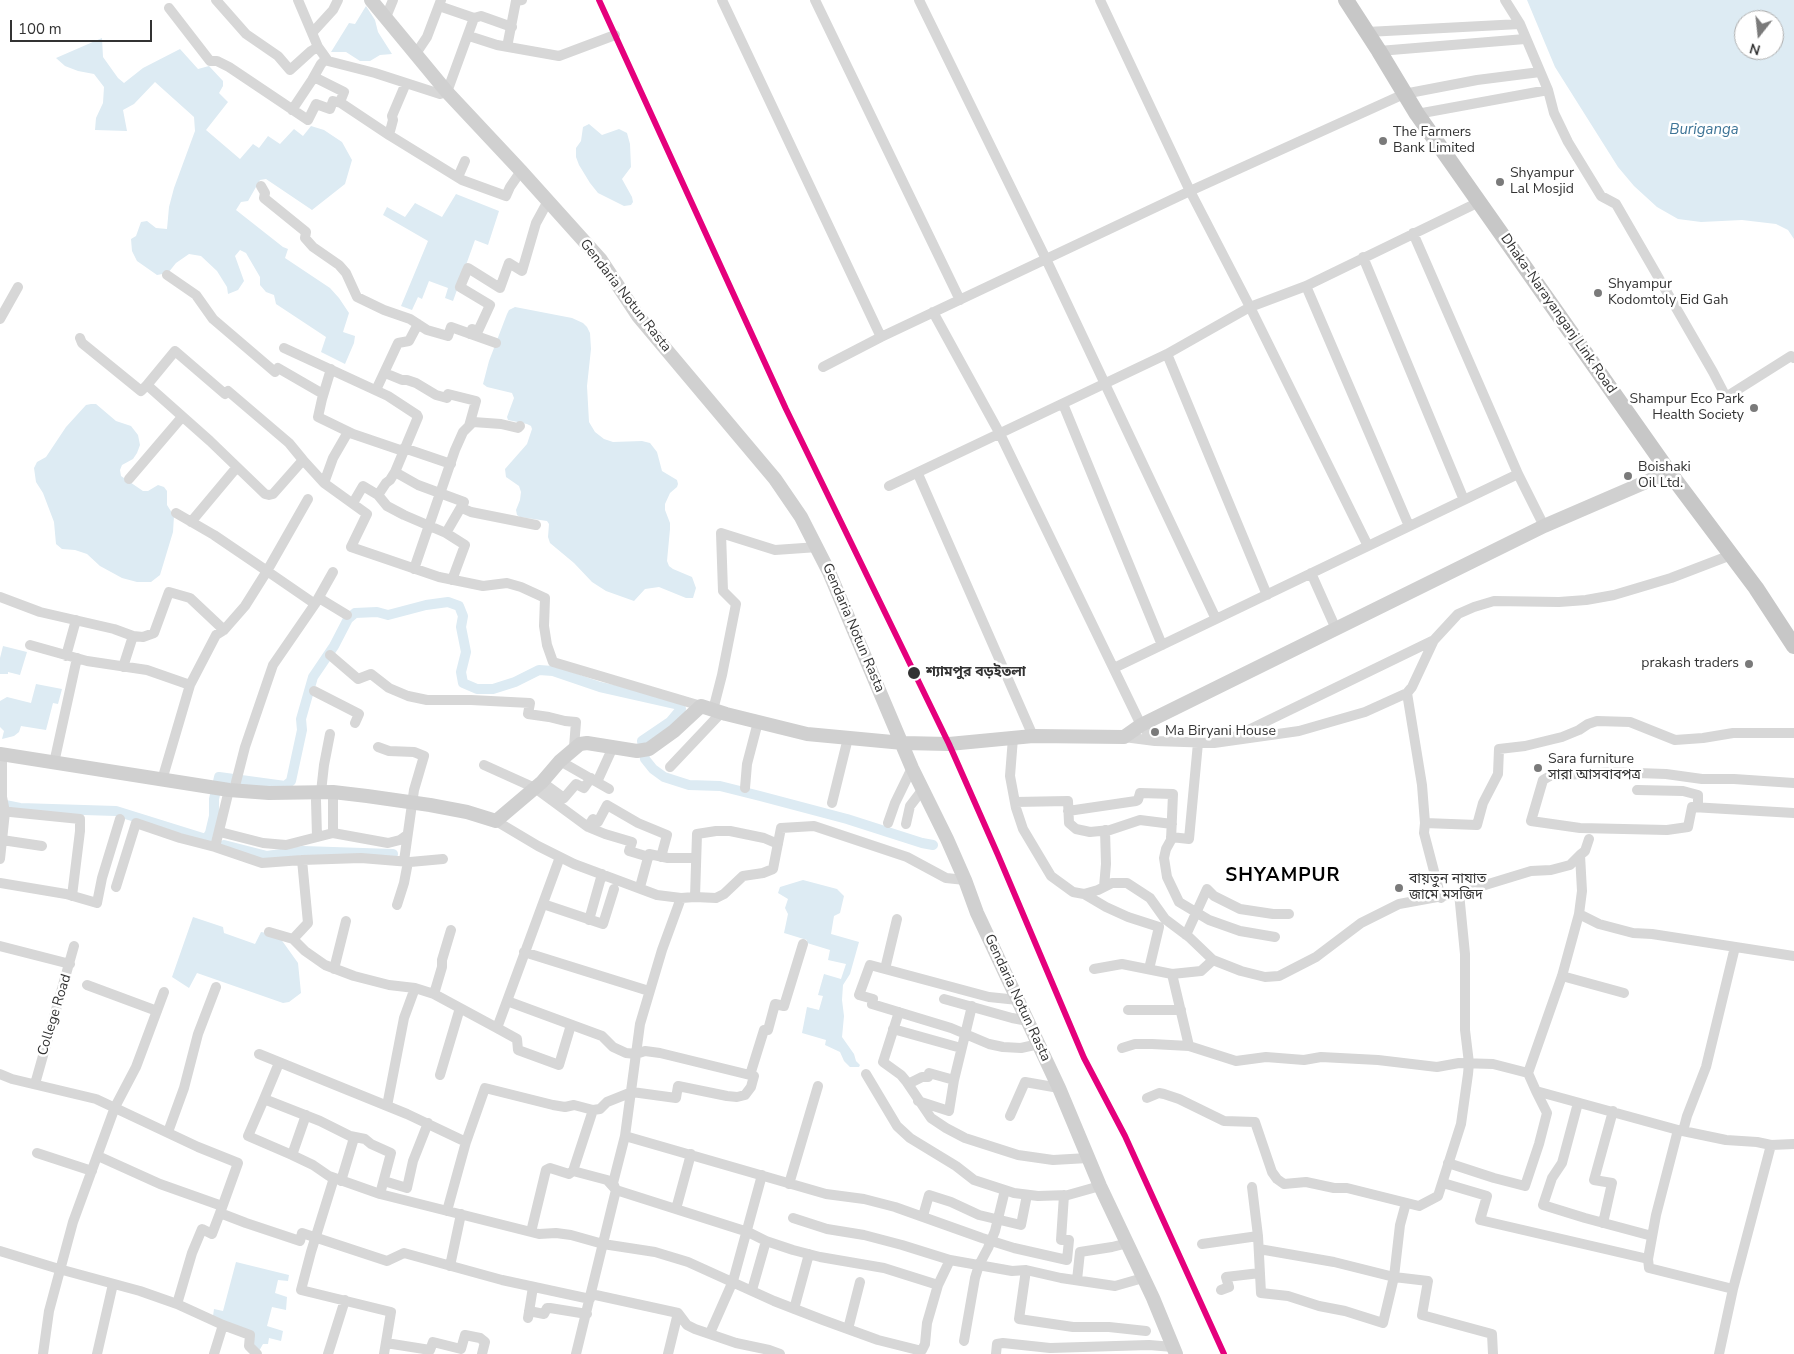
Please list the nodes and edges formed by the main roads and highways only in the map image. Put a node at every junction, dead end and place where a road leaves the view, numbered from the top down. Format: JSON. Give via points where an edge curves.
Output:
{"nodes":[{"id":1,"x":371,"y":0,"type":"edge"},
{"id":2,"x":1346,"y":0,"type":"edge"},
{"id":3,"x":1669,"y":472,"type":"junction"},
{"id":4,"x":1794,"y":646,"type":"edge"},
{"id":5,"x":903,"y":743,"type":"junction"},
{"id":6,"x":1,"y":754,"type":"edge"},
{"id":7,"x":1174,"y":1351,"type":"edge"}],
"edges":[{"from":1,"to":5,"type":"main road","name":"Gendaria Notun Rasta","via":[[447,92],[600,260],[638,316],[775,479],[818,548]]},
{"from":2,"to":3,"type":"highway","name":"Dhaka-Narayanganj Link Road","via":[[1417,114]]},
{"from":3,"to":4,"type":"highway","name":"Dhaka-Narayanganj Link Road","via":[[1762,596]]},
{"from":3,"to":5,"type":"main road","via":[[1544,526],[1140,725],[1124,737],[1033,736],[949,744]]},
{"from":5,"to":6,"type":"main road","via":[[807,734],[712,710],[643,750],[587,743],[574,747],[496,822],[467,812],[412,803],[292,794],[232,785],[202,786]]},
{"from":5,"to":7,"type":"main road","name":"Gendaria Notun Rasta"}]}
